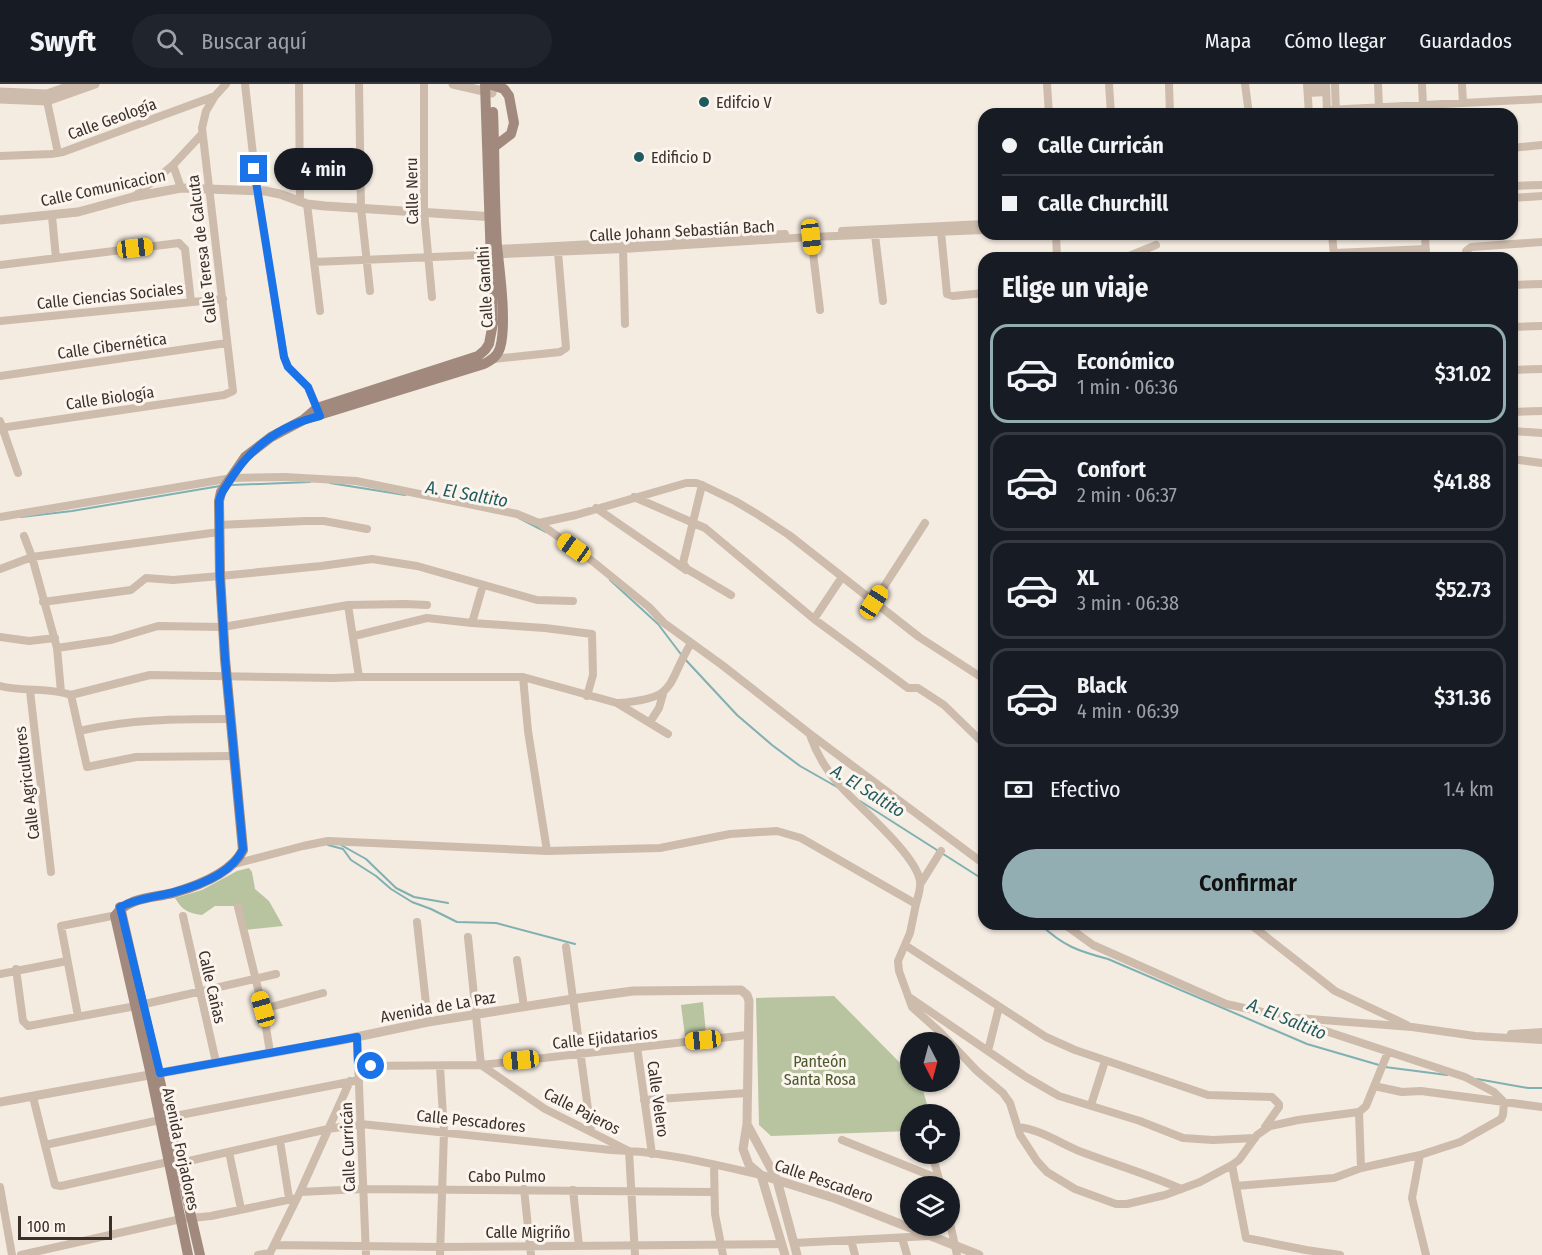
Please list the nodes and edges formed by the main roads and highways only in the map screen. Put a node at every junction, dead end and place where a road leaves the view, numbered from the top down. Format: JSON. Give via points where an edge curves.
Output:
{"nodes":[{"id":1,"x":489,"y":87,"type":"edge"},
{"id":2,"x":494,"y":147,"type":"junction"},
{"id":3,"x":493,"y":217,"type":"junction"},
{"id":4,"x":495,"y":253,"type":"junction"},
{"id":5,"x":318,"y":412,"type":"junction"},
{"id":6,"x":119,"y":913,"type":"joint"},
{"id":7,"x":186,"y":1218,"type":"junction"},
{"id":8,"x":188,"y":1255,"type":"edge"},
{"id":9,"x":200,"y":1255,"type":"edge"}],
"edges":[{"from":1,"to":2,"type":"main road","name":"Calle Gandhi"},
{"from":1,"to":2,"type":"main road","via":[[504,89],[509,96],[514,123],[511,134]]},
{"from":1,"to":3,"type":"main road","name":"Calle Gandhi"},
{"from":2,"to":3,"type":"main road","name":"Calle Gandhi"},
{"from":3,"to":4,"type":"main road","name":"Calle Gandhi"},
{"from":4,"to":5,"type":"main road","name":"Calle Gandhi","via":[[492,333],[485,350],[463,362],[370,389]]},
{"from":4,"to":5,"type":"main road","name":"Calle Gandhi","via":[[502,330],[499,352],[493,359]]},
{"from":5,"to":6,"type":"main road","name":"Calle Gandhi","via":[[245,457],[219,501],[226,677],[244,842],[241,855],[193,886],[128,903]]},
{"from":6,"to":7,"type":"main road","name":"Avenida Forjadores"},
{"from":7,"to":8,"type":"main road","name":"Avenida Forjadores"},
{"from":7,"to":9,"type":"main road","name":"Avenida Forjadores"}]}
